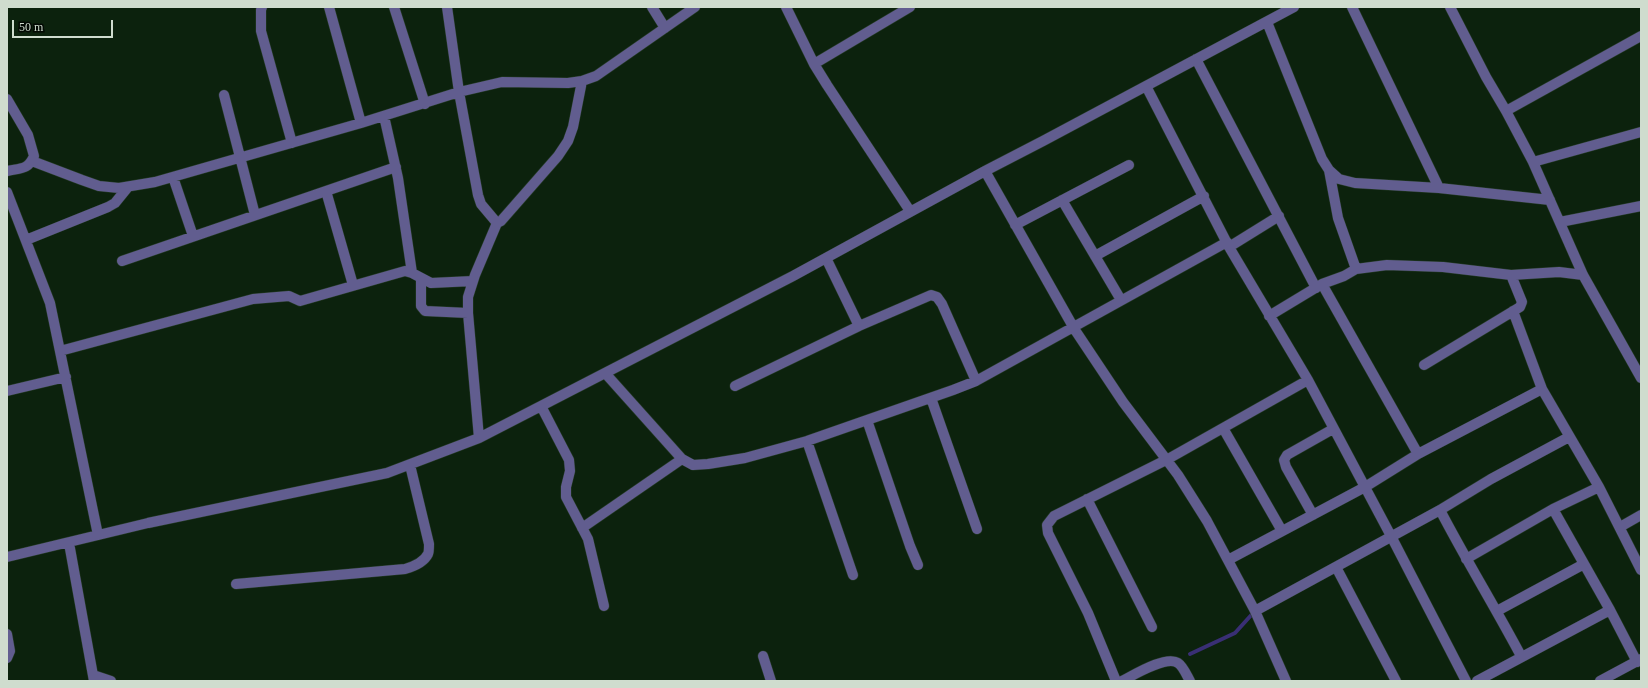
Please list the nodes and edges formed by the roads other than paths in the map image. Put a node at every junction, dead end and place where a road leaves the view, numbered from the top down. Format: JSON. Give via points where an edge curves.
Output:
{"nodes":[{"id":1,"x":262,"y":7,"type":"edge"},
{"id":2,"x":329,"y":7,"type":"edge"},
{"id":3,"x":394,"y":7,"type":"edge"},
{"id":4,"x":447,"y":7,"type":"edge"},
{"id":5,"x":652,"y":7,"type":"edge"},
{"id":6,"x":695,"y":7,"type":"edge"},
{"id":7,"x":786,"y":7,"type":"edge"},
{"id":8,"x":910,"y":7,"type":"edge"},
{"id":9,"x":1294,"y":7,"type":"edge"},
{"id":10,"x":1352,"y":7,"type":"edge"},
{"id":11,"x":1450,"y":7,"type":"edge"},
{"id":12,"x":1282,"y":10,"type":"edge"},
{"id":13,"x":1267,"y":22,"type":"junction"},
{"id":14,"x":665,"y":28,"type":"junction"},
{"id":15,"x":1641,"y":36,"type":"edge"},
{"id":16,"x":1196,"y":59,"type":"junction"},
{"id":17,"x":814,"y":64,"type":"junction"},
{"id":18,"x":582,"y":81,"type":"junction"},
{"id":19,"x":1146,"y":86,"type":"junction"},
{"id":20,"x":459,"y":92,"type":"junction"},
{"id":21,"x":224,"y":95,"type":"dead end"},
{"id":22,"x":7,"y":99,"type":"edge"},
{"id":23,"x":425,"y":104,"type":"junction"},
{"id":24,"x":1506,"y":111,"type":"junction"},
{"id":25,"x":384,"y":116,"type":"junction"},
{"id":26,"x":361,"y":123,"type":"junction"},
{"id":27,"x":1641,"y":132,"type":"edge"},
{"id":28,"x":292,"y":143,"type":"junction"},
{"id":29,"x":241,"y":157,"type":"junction"},
{"id":30,"x":32,"y":161,"type":"junction"},
{"id":31,"x":1534,"y":162,"type":"junction"},
{"id":32,"x":1129,"y":165,"type":"dead end"},
{"id":33,"x":396,"y":167,"type":"junction"},
{"id":34,"x":1329,"y":170,"type":"junction"},
{"id":35,"x":7,"y":171,"type":"edge"},
{"id":36,"x":985,"y":171,"type":"junction"},
{"id":37,"x":173,"y":177,"type":"junction"},
{"id":38,"x":128,"y":187,"type":"junction"},
{"id":39,"x":1439,"y":188,"type":"junction"},
{"id":40,"x":326,"y":191,"type":"junction"},
{"id":41,"x":7,"y":192,"type":"edge"},
{"id":42,"x":1204,"y":196,"type":"junction"},
{"id":43,"x":1062,"y":200,"type":"junction"},
{"id":44,"x":1550,"y":200,"type":"junction"},
{"id":45,"x":1641,"y":206,"type":"edge"},
{"id":46,"x":910,"y":211,"type":"junction"},
{"id":47,"x":255,"y":215,"type":"junction"},
{"id":48,"x":1279,"y":216,"type":"junction"},
{"id":49,"x":1560,"y":222,"type":"junction"},
{"id":50,"x":497,"y":223,"type":"junction"},
{"id":51,"x":1015,"y":225,"type":"junction"},
{"id":52,"x":193,"y":236,"type":"junction"},
{"id":53,"x":26,"y":240,"type":"junction"},
{"id":54,"x":1228,"y":245,"type":"junction"},
{"id":55,"x":1095,"y":256,"type":"junction"},
{"id":56,"x":826,"y":258,"type":"junction"},
{"id":57,"x":122,"y":261,"type":"dead end"},
{"id":58,"x":1356,"y":269,"type":"junction"},
{"id":59,"x":412,"y":273,"type":"junction"},
{"id":60,"x":1512,"y":275,"type":"junction"},
{"id":61,"x":1583,"y":275,"type":"junction"},
{"id":62,"x":421,"y":278,"type":"junction"},
{"id":63,"x":473,"y":281,"type":"junction"},
{"id":64,"x":353,"y":285,"type":"junction"},
{"id":65,"x":1319,"y":286,"type":"junction"},
{"id":66,"x":1121,"y":300,"type":"junction"},
{"id":67,"x":1512,"y":311,"type":"junction"},
{"id":68,"x":468,"y":312,"type":"junction"},
{"id":69,"x":1269,"y":316,"type":"junction"},
{"id":70,"x":859,"y":326,"type":"junction"},
{"id":71,"x":1073,"y":326,"type":"junction"},
{"id":72,"x":60,"y":351,"type":"junction"},
{"id":73,"x":1424,"y":365,"type":"dead end"},
{"id":74,"x":605,"y":373,"type":"junction"},
{"id":75,"x":66,"y":377,"type":"junction"},
{"id":76,"x":1641,"y":378,"type":"edge"},
{"id":77,"x":1308,"y":380,"type":"junction"},
{"id":78,"x":976,"y":381,"type":"junction"},
{"id":79,"x":734,"y":386,"type":"dead end"},
{"id":80,"x":1542,"y":388,"type":"junction"},
{"id":81,"x":7,"y":391,"type":"edge"},
{"id":82,"x":931,"y":398,"type":"junction"},
{"id":83,"x":541,"y":406,"type":"junction"},
{"id":84,"x":867,"y":420,"type":"junction"},
{"id":85,"x":1223,"y":428,"type":"junction"},
{"id":86,"x":1333,"y":429,"type":"junction"},
{"id":87,"x":1569,"y":437,"type":"junction"},
{"id":88,"x":479,"y":438,"type":"junction"},
{"id":89,"x":807,"y":441,"type":"junction"},
{"id":90,"x":1418,"y":454,"type":"junction"},
{"id":91,"x":682,"y":459,"type":"junction"},
{"id":92,"x":1168,"y":459,"type":"junction"},
{"id":93,"x":410,"y":465,"type":"junction"},
{"id":94,"x":1365,"y":487,"type":"junction"},
{"id":95,"x":1599,"y":487,"type":"junction"},
{"id":96,"x":1087,"y":498,"type":"junction"},
{"id":97,"x":1553,"y":509,"type":"junction"},
{"id":98,"x":1440,"y":510,"type":"junction"},
{"id":99,"x":1313,"y":515,"type":"junction"},
{"id":100,"x":1641,"y":515,"type":"edge"},
{"id":101,"x":1620,"y":527,"type":"junction"},
{"id":102,"x":582,"y":528,"type":"junction"},
{"id":103,"x":976,"y":529,"type":"dead end"},
{"id":104,"x":1282,"y":531,"type":"junction"},
{"id":105,"x":98,"y":535,"type":"junction"},
{"id":106,"x":1391,"y":536,"type":"junction"},
{"id":107,"x":69,"y":543,"type":"junction"},
{"id":108,"x":8,"y":556,"type":"edge"},
{"id":109,"x":1466,"y":559,"type":"junction"},
{"id":110,"x":1228,"y":560,"type":"junction"},
{"id":111,"x":1584,"y":564,"type":"junction"},
{"id":112,"x":918,"y":565,"type":"dead end"},
{"id":113,"x":1336,"y":567,"type":"junction"},
{"id":114,"x":1641,"y":570,"type":"edge"},
{"id":115,"x":853,"y":575,"type":"dead end"},
{"id":116,"x":236,"y":584,"type":"dead end"},
{"id":117,"x":604,"y":606,"type":"dead end"},
{"id":118,"x":1610,"y":610,"type":"junction"},
{"id":119,"x":1255,"y":611,"type":"junction"},
{"id":120,"x":1497,"y":611,"type":"junction"},
{"id":121,"x":1152,"y":627,"type":"dead end"},
{"id":122,"x":7,"y":634,"type":"edge"},
{"id":123,"x":763,"y":656,"type":"dead end"},
{"id":124,"x":1521,"y":656,"type":"junction"},
{"id":125,"x":7,"y":658,"type":"edge"},
{"id":126,"x":1639,"y":660,"type":"edge"},
{"id":127,"x":93,"y":678,"type":"edge"},
{"id":128,"x":110,"y":681,"type":"edge"},
{"id":129,"x":771,"y":681,"type":"edge"},
{"id":130,"x":1116,"y":681,"type":"edge"},
{"id":131,"x":1122,"y":681,"type":"edge"},
{"id":132,"x":1190,"y":681,"type":"edge"},
{"id":133,"x":1286,"y":681,"type":"edge"},
{"id":134,"x":1396,"y":681,"type":"edge"},
{"id":135,"x":1466,"y":681,"type":"edge"},
{"id":136,"x":1477,"y":681,"type":"edge"},
{"id":137,"x":1600,"y":681,"type":"edge"}],
"edges":[{"from":1,"to":28,"type":"street","via":[[261,31]]},
{"from":2,"to":26,"type":"street"},
{"from":3,"to":23,"type":"street"},
{"from":4,"to":20,"type":"street"},
{"from":5,"to":14,"type":"street"},
{"from":6,"to":14,"type":"street"},
{"from":7,"to":17,"type":"street"},
{"from":8,"to":17,"type":"street"},
{"from":9,"to":12,"type":"street"},
{"from":10,"to":39,"type":"street"},
{"from":11,"to":24,"type":"street"},
{"from":12,"to":13,"type":"street"},
{"from":13,"to":16,"type":"street"},
{"from":13,"to":34,"type":"street","via":[[1322,159]]},
{"from":14,"to":18,"type":"street","via":[[596,76]]},
{"from":15,"to":24,"type":"street"},
{"from":16,"to":19,"type":"street"},
{"from":16,"to":48,"type":"street"},
{"from":17,"to":46,"type":"street"},
{"from":18,"to":20,"type":"street","via":[[502,82]]},
{"from":18,"to":50,"type":"street","via":[[568,141],[501,222]]},
{"from":19,"to":36,"type":"street"},
{"from":19,"to":42,"type":"street"},
{"from":20,"to":23,"type":"street"},
{"from":20,"to":50,"type":"street","via":[[481,204]]},
{"from":21,"to":29,"type":"street"},
{"from":22,"to":30,"type":"street","via":[[28,135],[34,156]]},
{"from":23,"to":25,"type":"street"},
{"from":24,"to":31,"type":"street"},
{"from":25,"to":26,"type":"street"},
{"from":25,"to":33,"type":"street"},
{"from":26,"to":28,"type":"street"},
{"from":27,"to":31,"type":"street"},
{"from":28,"to":29,"type":"street"},
{"from":29,"to":37,"type":"street"},
{"from":29,"to":47,"type":"street"},
{"from":30,"to":35,"type":"street","via":[[27,167]]},
{"from":30,"to":38,"type":"street","via":[[99,186]]},
{"from":31,"to":44,"type":"street"},
{"from":32,"to":43,"type":"street"},
{"from":33,"to":40,"type":"street"},
{"from":33,"to":59,"type":"street"},
{"from":34,"to":39,"type":"street","via":[[1339,179],[1354,184]]},
{"from":34,"to":58,"type":"street","via":[[1338,218]]},
{"from":36,"to":46,"type":"street"},
{"from":36,"to":51,"type":"street"},
{"from":37,"to":38,"type":"street"},
{"from":37,"to":52,"type":"street"},
{"from":38,"to":53,"type":"street","via":[[115,203],[108,207]]},
{"from":39,"to":44,"type":"street"},
{"from":40,"to":47,"type":"street"},
{"from":40,"to":64,"type":"street"},
{"from":41,"to":53,"type":"street"},
{"from":42,"to":54,"type":"street"},
{"from":42,"to":55,"type":"street"},
{"from":43,"to":51,"type":"street"},
{"from":43,"to":55,"type":"street"},
{"from":44,"to":49,"type":"street"},
{"from":45,"to":49,"type":"street"},
{"from":46,"to":56,"type":"street"},
{"from":47,"to":52,"type":"street"},
{"from":48,"to":54,"type":"street"},
{"from":48,"to":65,"type":"street"},
{"from":49,"to":61,"type":"street"},
{"from":50,"to":63,"type":"street"},
{"from":51,"to":71,"type":"street"},
{"from":52,"to":57,"type":"street"},
{"from":53,"to":72,"type":"street","via":[[50,303]]},
{"from":54,"to":66,"type":"street"},
{"from":54,"to":69,"type":"street"},
{"from":55,"to":66,"type":"street"},
{"from":56,"to":70,"type":"street"},
{"from":56,"to":74,"type":"street"},
{"from":58,"to":60,"type":"street","via":[[1387,265],[1443,267]]},
{"from":58,"to":65,"type":"street"},
{"from":59,"to":62,"type":"street"},
{"from":59,"to":64,"type":"street","via":[[405,271]]},
{"from":60,"to":61,"type":"street","via":[[1559,272]]},
{"from":60,"to":67,"type":"street","via":[[1522,302],[1520,307]]},
{"from":61,"to":76,"type":"street"},
{"from":62,"to":63,"type":"street","via":[[430,283]]},
{"from":62,"to":68,"type":"street","via":[[421,306],[425,312]]},
{"from":63,"to":68,"type":"street","via":[[468,297]]},
{"from":64,"to":72,"type":"street","via":[[300,301],[289,296],[253,299]]},
{"from":65,"to":69,"type":"street"},
{"from":65,"to":90,"type":"street"},
{"from":66,"to":71,"type":"street"},
{"from":67,"to":73,"type":"street"},
{"from":67,"to":80,"type":"street"},
{"from":68,"to":88,"type":"street"},
{"from":69,"to":77,"type":"street"},
{"from":70,"to":78,"type":"street","via":[[922,298],[931,295],[937,297]]},
{"from":70,"to":79,"type":"street"},
{"from":71,"to":78,"type":"street"},
{"from":71,"to":92,"type":"street","via":[[1123,402]]},
{"from":72,"to":75,"type":"street"},
{"from":74,"to":83,"type":"street"},
{"from":74,"to":91,"type":"street"},
{"from":75,"to":81,"type":"street"},
{"from":75,"to":105,"type":"street"},
{"from":77,"to":85,"type":"street"},
{"from":77,"to":86,"type":"street"},
{"from":78,"to":82,"type":"street"},
{"from":80,"to":87,"type":"street"},
{"from":80,"to":90,"type":"street"},
{"from":82,"to":84,"type":"street"},
{"from":82,"to":103,"type":"street"},
{"from":83,"to":88,"type":"street"},
{"from":83,"to":102,"type":"street","via":[[569,460],[566,497]]},
{"from":84,"to":89,"type":"street"},
{"from":84,"to":112,"type":"street"},
{"from":85,"to":92,"type":"street"},
{"from":85,"to":104,"type":"street"},
{"from":86,"to":94,"type":"street"},
{"from":86,"to":99,"type":"street","via":[[1287,455],[1284,460]]},
{"from":87,"to":95,"type":"street"},
{"from":87,"to":98,"type":"street"},
{"from":88,"to":93,"type":"street"},
{"from":89,"to":91,"type":"street","via":[[745,458],[708,464],[694,465]]},
{"from":89,"to":115,"type":"street"},
{"from":90,"to":94,"type":"street"},
{"from":91,"to":102,"type":"street"},
{"from":92,"to":96,"type":"street"},
{"from":92,"to":110,"type":"street"},
{"from":93,"to":105,"type":"street","via":[[387,473]]},
{"from":93,"to":116,"type":"street","via":[[429,544],[428,555],[423,560],[405,570]]},
{"from":94,"to":99,"type":"street"},
{"from":94,"to":106,"type":"street"},
{"from":95,"to":97,"type":"street"},
{"from":95,"to":101,"type":"street"},
{"from":96,"to":121,"type":"street"},
{"from":96,"to":130,"type":"street","via":[[1054,516],[1047,525],[1048,533],[1088,613]]},
{"from":97,"to":109,"type":"street"},
{"from":97,"to":111,"type":"street"},
{"from":98,"to":106,"type":"street"},
{"from":98,"to":109,"type":"street"},
{"from":99,"to":104,"type":"street"},
{"from":100,"to":101,"type":"street"},
{"from":101,"to":114,"type":"street"},
{"from":102,"to":117,"type":"street","via":[[591,548]]},
{"from":104,"to":110,"type":"street"},
{"from":105,"to":107,"type":"street"},
{"from":106,"to":113,"type":"street"},
{"from":106,"to":135,"type":"street"},
{"from":107,"to":108,"type":"street"},
{"from":107,"to":127,"type":"street"},
{"from":109,"to":120,"type":"street"},
{"from":110,"to":119,"type":"street"},
{"from":111,"to":118,"type":"street"},
{"from":111,"to":120,"type":"street"},
{"from":113,"to":119,"type":"street"},
{"from":113,"to":134,"type":"street"},
{"from":118,"to":124,"type":"street"},
{"from":118,"to":126,"type":"street"},
{"from":119,"to":133,"type":"street"},
{"from":120,"to":124,"type":"street"},
{"from":122,"to":125,"type":"street","via":[[10,651]]},
{"from":123,"to":129,"type":"street"},
{"from":124,"to":136,"type":"street"},
{"from":126,"to":137,"type":"street"},
{"from":127,"to":128,"type":"street"},
{"from":131,"to":132,"type":"street","via":[[1162,662],[1172,660],[1179,663]]}]}
